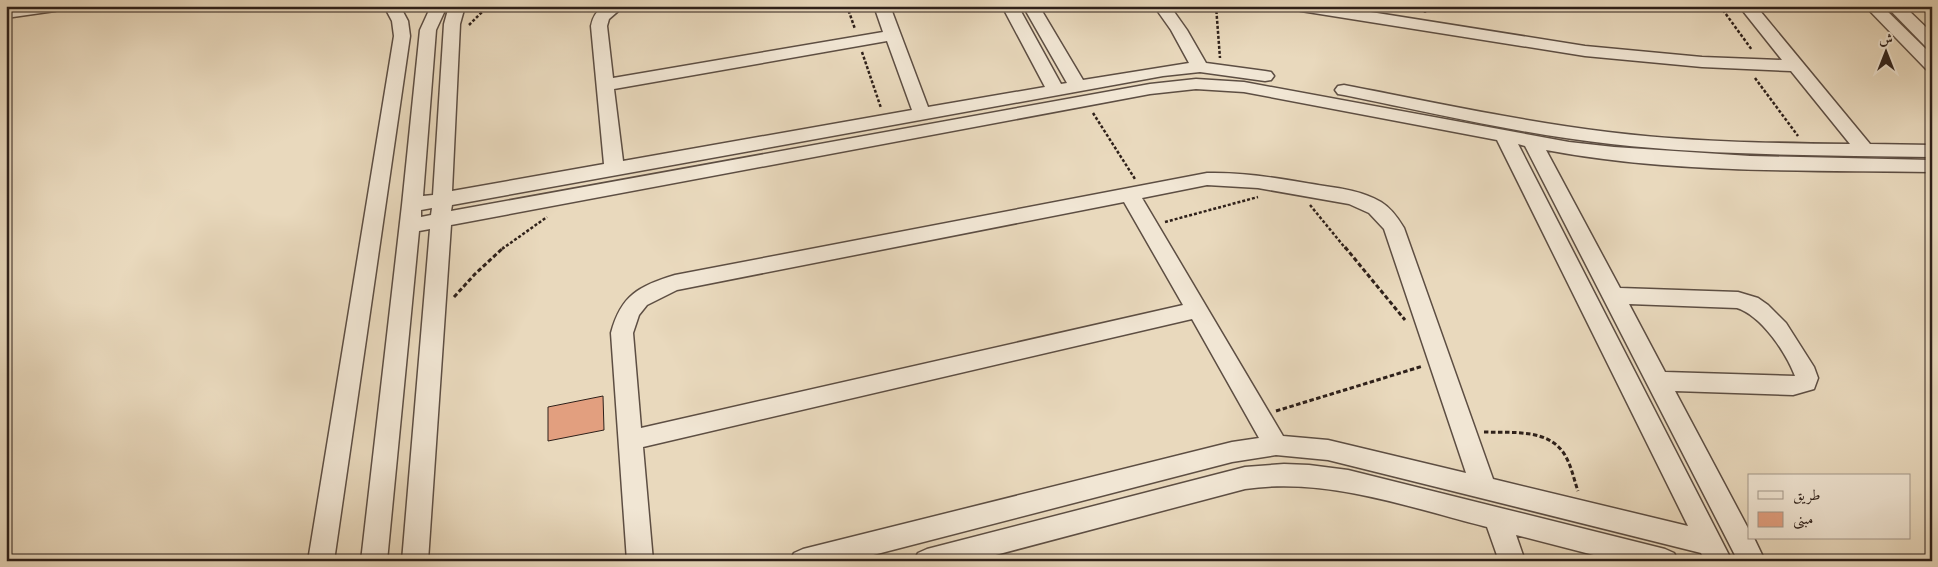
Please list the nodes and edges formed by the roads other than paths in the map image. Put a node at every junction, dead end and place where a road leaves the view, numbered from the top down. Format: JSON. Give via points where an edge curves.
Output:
{"nodes":[{"id":1,"x":55,"y":6,"type":"edge"},
{"id":2,"x":392,"y":6,"type":"edge"},
{"id":3,"x":439,"y":6,"type":"edge"},
{"id":4,"x":456,"y":6,"type":"edge"},
{"id":5,"x":616,"y":6,"type":"edge"},
{"id":6,"x":882,"y":6,"type":"edge"},
{"id":7,"x":1010,"y":6,"type":"edge"},
{"id":8,"x":1031,"y":6,"type":"edge"},
{"id":9,"x":1162,"y":6,"type":"edge"},
{"id":10,"x":1300,"y":6,"type":"edge"},
{"id":11,"x":1747,"y":6,"type":"edge"},
{"id":12,"x":1873,"y":6,"type":"edge"},
{"id":13,"x":1894,"y":6,"type":"edge"},
{"id":14,"x":6,"y":13,"type":"edge"},
{"id":15,"x":893,"y":35,"type":"junction"},
{"id":16,"x":1932,"y":43,"type":"edge"},
{"id":17,"x":1932,"y":65,"type":"edge"},
{"id":18,"x":1796,"y":66,"type":"junction"},
{"id":19,"x":1200,"y":67,"type":"junction"},
{"id":20,"x":605,"y":85,"type":"junction"},
{"id":21,"x":1056,"y":90,"type":"junction"},
{"id":22,"x":1082,"y":94,"type":"junction"},
{"id":23,"x":991,"y":110,"type":"junction"},
{"id":24,"x":922,"y":114,"type":"junction"},
{"id":25,"x":1504,"y":136,"type":"junction"},
{"id":26,"x":1532,"y":141,"type":"junction"},
{"id":27,"x":1611,"y":146,"type":"junction"},
{"id":28,"x":1864,"y":149,"type":"junction"},
{"id":29,"x":1932,"y":150,"type":"edge"},
{"id":30,"x":1932,"y":166,"type":"edge"},
{"id":31,"x":614,"y":169,"type":"junction"},
{"id":32,"x":1136,"y":192,"type":"junction"},
{"id":33,"x":441,"y":210,"type":"junction"},
{"id":34,"x":411,"y":216,"type":"junction"},
{"id":35,"x":1612,"y":296,"type":"junction"},
{"id":36,"x":1197,"y":310,"type":"junction"},
{"id":37,"x":1657,"y":381,"type":"junction"},
{"id":38,"x":631,"y":440,"type":"junction"},
{"id":39,"x":1276,"y":445,"type":"junction"},
{"id":40,"x":1131,"y":478,"type":"junction"},
{"id":41,"x":1483,"y":488,"type":"junction"},
{"id":42,"x":1144,"y":504,"type":"junction"},
{"id":43,"x":1497,"y":519,"type":"junction"},
{"id":44,"x":1714,"y":552,"type":"edge"},
{"id":45,"x":321,"y":561,"type":"edge"},
{"id":46,"x":374,"y":561,"type":"edge"},
{"id":47,"x":415,"y":561,"type":"edge"},
{"id":48,"x":640,"y":561,"type":"edge"},
{"id":49,"x":803,"y":561,"type":"edge"},
{"id":50,"x":927,"y":561,"type":"edge"},
{"id":51,"x":1512,"y":561,"type":"edge"},
{"id":52,"x":1665,"y":561,"type":"edge"},
{"id":53,"x":1752,"y":561,"type":"edge"}],
"edges":[{"from":1,"to":14,"type":"street"},
{"from":2,"to":45,"type":"street","via":[[400,21],[402,36]]},
{"from":3,"to":34,"type":"street","via":[[428,30]]},
{"from":4,"to":33,"type":"street","via":[[452,24]]},
{"from":5,"to":20,"type":"street","via":[[601,17],[598,26]]},
{"from":6,"to":15,"type":"street"},
{"from":7,"to":21,"type":"street"},
{"from":8,"to":22,"type":"street"},
{"from":9,"to":19,"type":"street"},
{"from":10,"to":18,"type":"street","via":[[1585,51],[1745,65]]},
{"from":11,"to":18,"type":"street"},
{"from":12,"to":17,"type":"street"},
{"from":13,"to":16,"type":"street"},
{"from":15,"to":20,"type":"street"},
{"from":15,"to":24,"type":"street"},
{"from":18,"to":28,"type":"street"},
{"from":19,"to":22,"type":"street","via":[[1163,71]]},
{"from":19,"to":27,"type":"street","via":[[1569,132]]},
{"from":20,"to":31,"type":"street"},
{"from":21,"to":22,"type":"street"},
{"from":21,"to":23,"type":"street"},
{"from":22,"to":23,"type":"street"},
{"from":22,"to":25,"type":"street","via":[[1220,84]]},
{"from":23,"to":24,"type":"street"},
{"from":23,"to":33,"type":"street"},
{"from":24,"to":31,"type":"street"},
{"from":25,"to":26,"type":"street"},
{"from":25,"to":44,"type":"street"},
{"from":26,"to":27,"type":"street"},
{"from":26,"to":35,"type":"street"},
{"from":27,"to":28,"type":"street"},
{"from":27,"to":30,"type":"street","via":[[1733,163]]},
{"from":28,"to":29,"type":"street"},
{"from":31,"to":33,"type":"street"},
{"from":32,"to":36,"type":"street","via":[[1148,226]]},
{"from":32,"to":38,"type":"street","via":[[685,281],[655,290],[637,301],[626,316],[622,333]]},
{"from":32,"to":41,"type":"street","via":[[1221,178],[1251,180],[1360,200],[1387,217],[1394,228]]},
{"from":33,"to":34,"type":"street"},
{"from":33,"to":47,"type":"street"},
{"from":34,"to":46,"type":"street"},
{"from":35,"to":37,"type":"street"},
{"from":35,"to":37,"type":"street","via":[[1738,300],[1755,305],[1768,315],[1807,378],[1801,386]]},
{"from":36,"to":38,"type":"street"},
{"from":36,"to":39,"type":"street"},
{"from":37,"to":53,"type":"street"},
{"from":38,"to":48,"type":"street"},
{"from":39,"to":40,"type":"street","via":[[1253,447]]},
{"from":39,"to":41,"type":"street","via":[[1328,450]]},
{"from":40,"to":42,"type":"street"},
{"from":40,"to":49,"type":"street"},
{"from":41,"to":44,"type":"street","via":[[1586,513]]},
{"from":42,"to":43,"type":"street","via":[[1245,478],[1295,473],[1348,481]]},
{"from":42,"to":50,"type":"street"},
{"from":43,"to":51,"type":"street"},
{"from":43,"to":52,"type":"street"}]}
